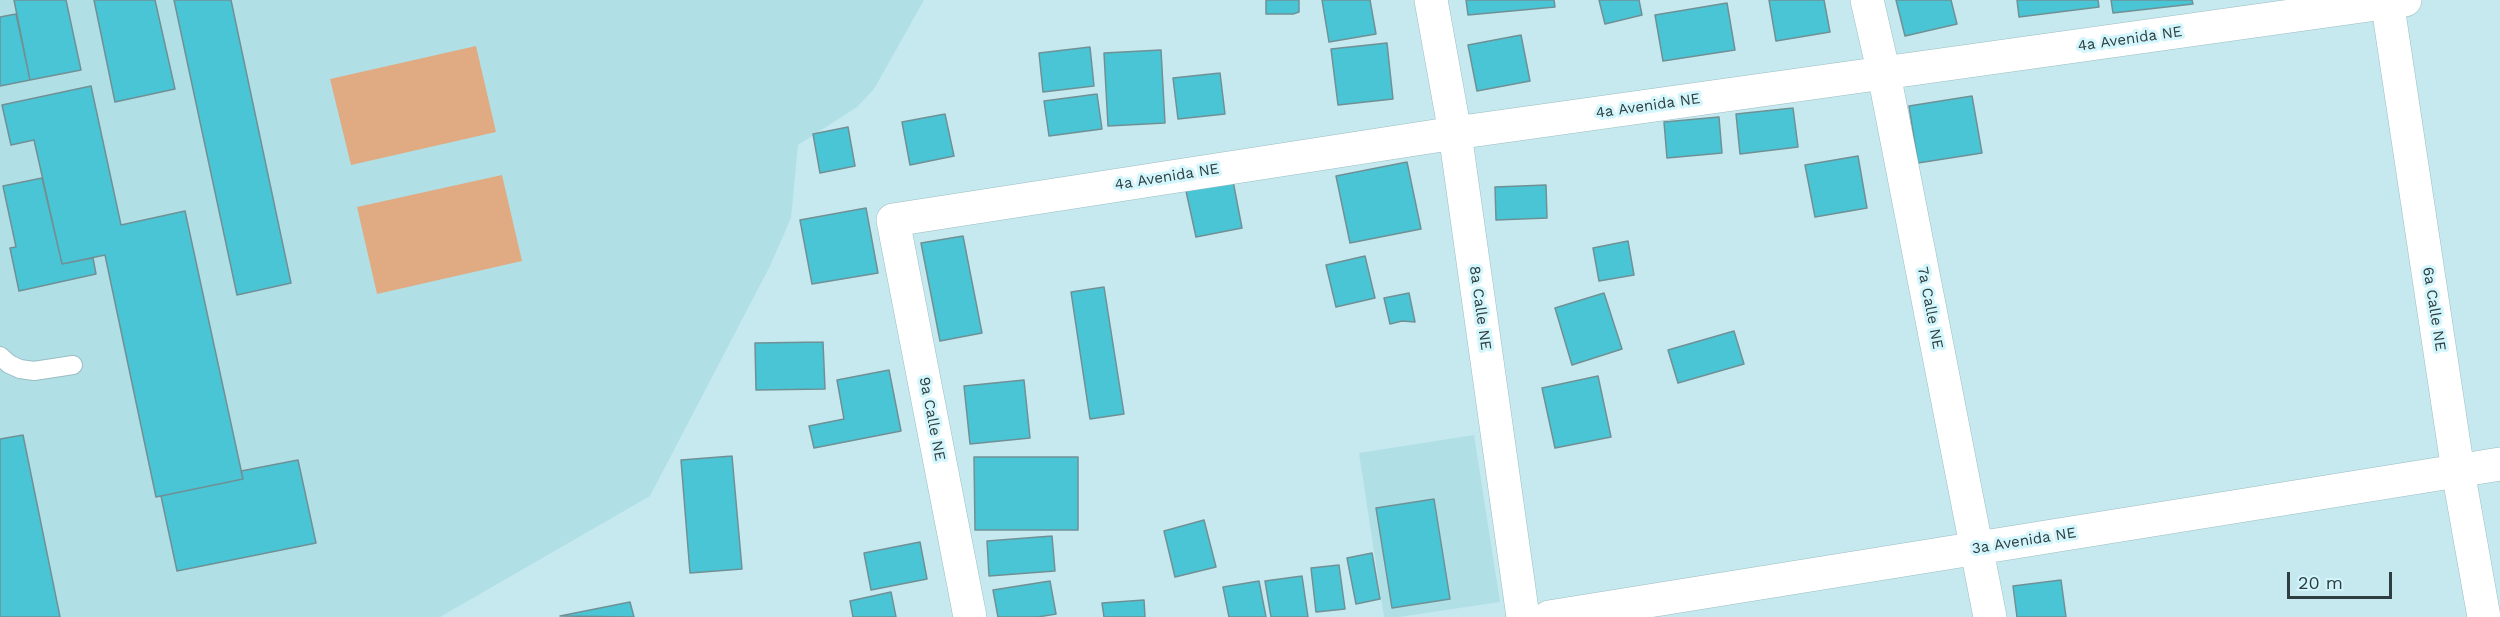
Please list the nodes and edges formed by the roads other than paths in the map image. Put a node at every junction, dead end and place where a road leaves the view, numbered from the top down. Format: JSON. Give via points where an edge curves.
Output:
{"nodes":[{"id":1,"x":1431,"y":0,"type":"edge"},
{"id":2,"x":1867,"y":0,"type":"edge"},
{"id":3,"x":2393,"y":1,"type":"edge"},
{"id":4,"x":1884,"y":74,"type":"junction"},
{"id":5,"x":1455,"y":133,"type":"junction"},
{"id":6,"x":893,"y":220,"type":"joint"},
{"id":7,"x":0,"y":356,"type":"edge"},
{"id":8,"x":73,"y":365,"type":"dead end"},
{"id":9,"x":2500,"y":464,"type":"edge"},
{"id":10,"x":2458,"y":471,"type":"junction"},
{"id":11,"x":1977,"y":548,"type":"junction"},
{"id":12,"x":970,"y":617,"type":"edge"},
{"id":13,"x":1523,"y":617,"type":"edge"},
{"id":14,"x":1549,"y":617,"type":"edge"},
{"id":15,"x":1990,"y":617,"type":"edge"},
{"id":16,"x":2484,"y":617,"type":"edge"}],
"edges":[{"from":1,"to":5,"type":"street","name":"8a Calle NE"},
{"from":2,"to":4,"type":"street","name":"7a Calle NE"},
{"from":3,"to":4,"type":"street","name":"4a Avenida NE"},
{"from":3,"to":10,"type":"street","name":"6a Calle NE"},
{"from":4,"to":5,"type":"street","name":"4a Avenida NE"},
{"from":4,"to":11,"type":"street","name":"7a Calle NE"},
{"from":5,"to":6,"type":"street","name":"4a Avenida NE"},
{"from":5,"to":13,"type":"street","name":"8a Calle NE"},
{"from":6,"to":12,"type":"street","name":"9a Calle NE"},
{"from":7,"to":8,"type":"lane","via":[[20,369],[34,371]]},
{"from":9,"to":10,"type":"street","name":"3a Avenida NE"},
{"from":10,"to":11,"type":"street","name":"3a Avenida NE"},
{"from":10,"to":16,"type":"street","name":"6a Calle NE"},
{"from":11,"to":14,"type":"street","name":"3a Avenida NE"},
{"from":11,"to":15,"type":"street","name":"7a Calle NE"}]}
